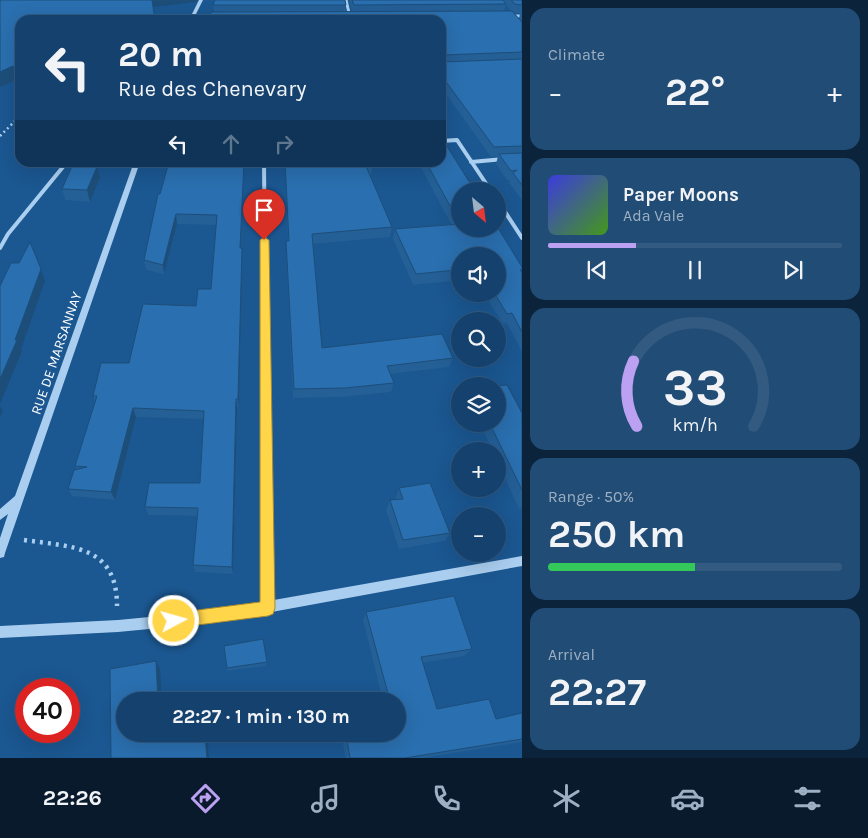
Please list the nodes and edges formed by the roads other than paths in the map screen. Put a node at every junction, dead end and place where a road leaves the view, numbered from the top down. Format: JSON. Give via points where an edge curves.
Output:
{"nodes":[{"id":1,"x":201,"y":0,"type":"edge"},
{"id":2,"x":346,"y":0,"type":"edge"},
{"id":3,"x":507,"y":10,"type":"edge"},
{"id":4,"x":193,"y":15,"type":"edge"},
{"id":5,"x":349,"y":15,"type":"edge"},
{"id":6,"x":502,"y":16,"type":"edge"},
{"id":7,"x":511,"y":16,"type":"junction"},
{"id":8,"x":522,"y":16,"type":"edge"},
{"id":9,"x":517,"y":22,"type":"edge"},
{"id":10,"x":446,"y":141,"type":"edge"},
{"id":11,"x":513,"y":159,"type":"edge"},
{"id":12,"x":471,"y":162,"type":"junction"},
{"id":13,"x":63,"y":167,"type":"edge"},
{"id":14,"x":135,"y":167,"type":"edge"},
{"id":15,"x":264,"y":167,"type":"edge"},
{"id":16,"x":485,"y":182,"type":"edge"},
{"id":17,"x":506,"y":213,"type":"edge"},
{"id":18,"x":522,"y":238,"type":"edge"},
{"id":19,"x":0,"y":248,"type":"edge"},
{"id":20,"x":19,"y":499,"type":"junction"},
{"id":21,"x":0,"y":515,"type":"edge"},
{"id":22,"x":0,"y":553,"type":"edge"},
{"id":23,"x":522,"y":561,"type":"edge"},
{"id":24,"x":268,"y":608,"type":"junction"},
{"id":25,"x":0,"y":632,"type":"edge"}],
"edges":[{"from":1,"to":4,"type":"street"},
{"from":2,"to":5,"type":"street"},
{"from":3,"to":7,"type":"street"},
{"from":6,"to":7,"type":"street"},
{"from":7,"to":8,"type":"street"},
{"from":7,"to":9,"type":"street"},
{"from":10,"to":12,"type":"street","via":[[457,140]]},
{"from":11,"to":12,"type":"street"},
{"from":12,"to":16,"type":"street"},
{"from":13,"to":19,"type":"street"},
{"from":14,"to":20,"type":"street","name":"RUE DE MARSANNAY"},
{"from":15,"to":24,"type":"street"},
{"from":17,"to":18,"type":"street"},
{"from":20,"to":21,"type":"street"},
{"from":20,"to":22,"type":"street","name":"RUE DE MARSANNAY"},
{"from":23,"to":24,"type":"street"},
{"from":24,"to":25,"type":"street","via":[[118,626]]}]}
